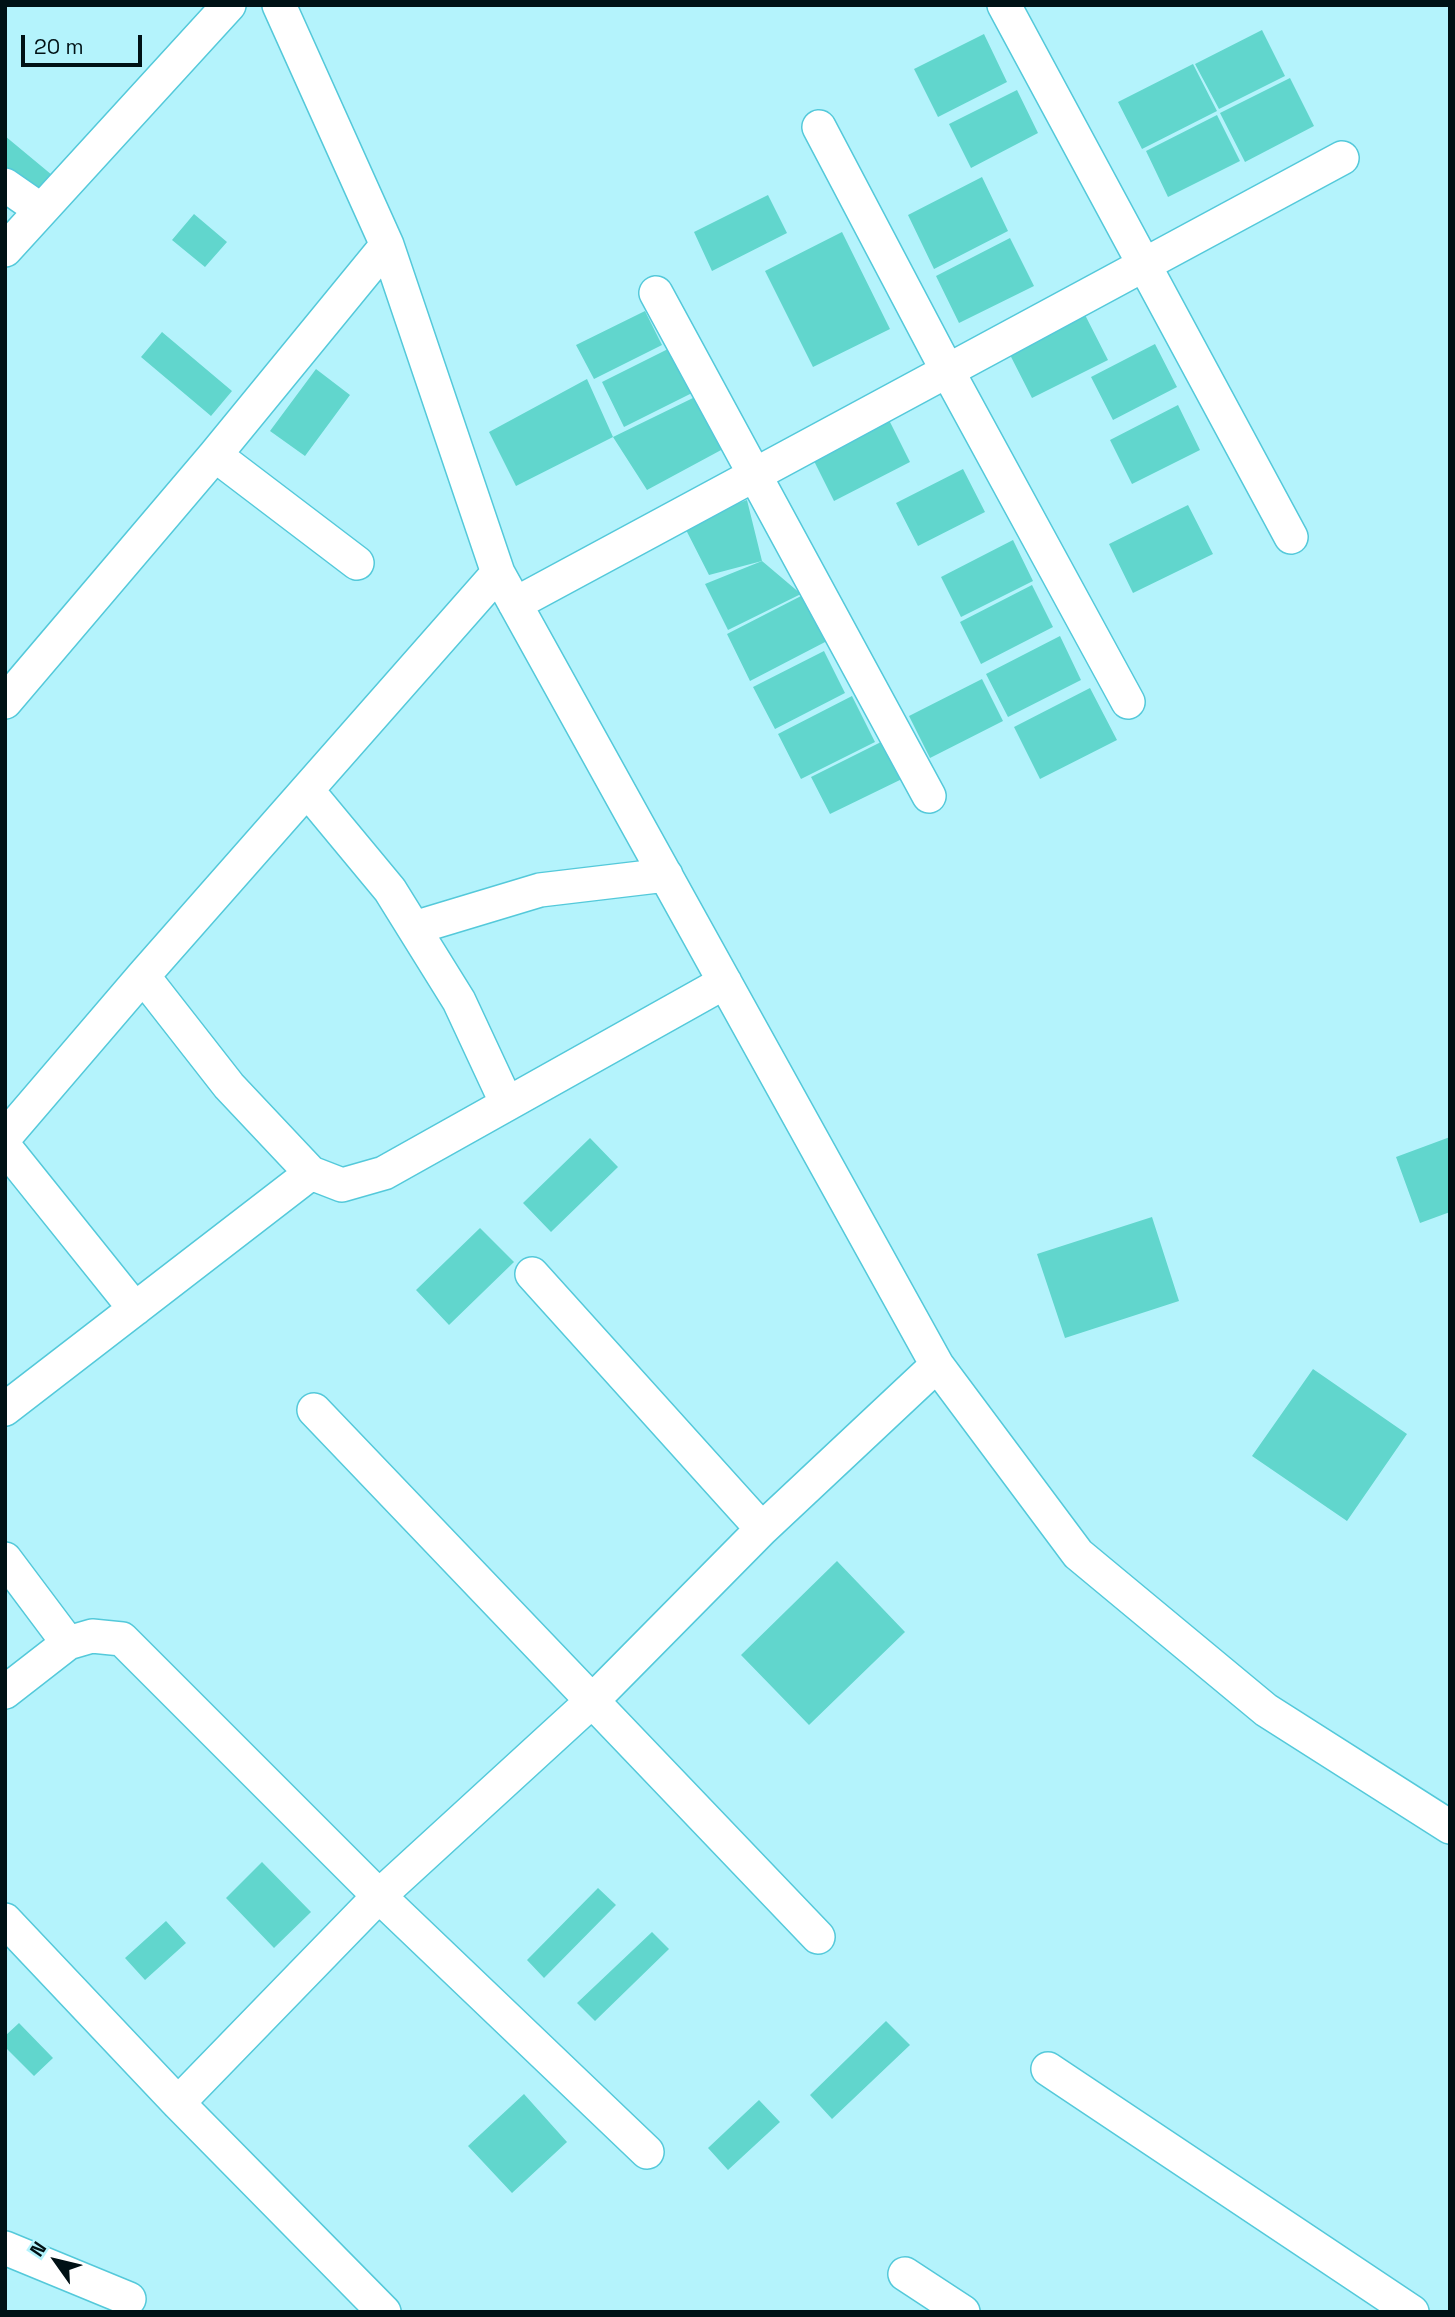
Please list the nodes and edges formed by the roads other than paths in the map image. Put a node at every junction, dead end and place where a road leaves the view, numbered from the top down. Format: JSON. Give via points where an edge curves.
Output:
{"nodes":[{"id":1,"x":229,"y":5,"type":"edge"},
{"id":2,"x":279,"y":5,"type":"edge"},
{"id":3,"x":1004,"y":5,"type":"edge"},
{"id":4,"x":819,"y":127,"type":"dead end"},
{"id":5,"x":1342,"y":158,"type":"dead end"},
{"id":6,"x":5,"y":185,"type":"edge"},
{"id":7,"x":41,"y":210,"type":"junction"},
{"id":8,"x":387,"y":245,"type":"junction"},
{"id":9,"x":5,"y":250,"type":"edge"},
{"id":10,"x":1145,"y":263,"type":"junction"},
{"id":11,"x":656,"y":293,"type":"dead end"},
{"id":12,"x":947,"y":370,"type":"junction"},
{"id":13,"x":215,"y":455,"type":"junction"},
{"id":14,"x":754,"y":474,"type":"junction"},
{"id":15,"x":1291,"y":537,"type":"dead end"},
{"id":16,"x":357,"y":563,"type":"dead end"},
{"id":17,"x":498,"y":573,"type":"junction"},
{"id":18,"x":515,"y":604,"type":"junction"},
{"id":19,"x":5,"y":702,"type":"edge"},
{"id":20,"x":1128,"y":702,"type":"dead end"},
{"id":21,"x":307,"y":790,"type":"junction"},
{"id":22,"x":929,"y":796,"type":"dead end"},
{"id":23,"x":666,"y":875,"type":"junction"},
{"id":24,"x":414,"y":929,"type":"junction"},
{"id":25,"x":143,"y":976,"type":"junction"},
{"id":26,"x":725,"y":982,"type":"junction"},
{"id":27,"x":507,"y":1104,"type":"junction"},
{"id":28,"x":5,"y":1137,"type":"edge"},
{"id":29,"x":5,"y":1147,"type":"edge"},
{"id":30,"x":311,"y":1173,"type":"junction"},
{"id":31,"x":532,"y":1274,"type":"dead end"},
{"id":32,"x":135,"y":1309,"type":"junction"},
{"id":33,"x":937,"y":1366,"type":"junction"},
{"id":34,"x":5,"y":1409,"type":"edge"},
{"id":35,"x":314,"y":1410,"type":"dead end"},
{"id":36,"x":762,"y":1529,"type":"junction"},
{"id":37,"x":5,"y":1559,"type":"edge"},
{"id":38,"x":68,"y":1643,"type":"junction"},
{"id":39,"x":5,"y":1692,"type":"edge"},
{"id":40,"x":592,"y":1701,"type":"junction"},
{"id":41,"x":1450,"y":1827,"type":"edge"},
{"id":42,"x":379,"y":1896,"type":"junction"},
{"id":43,"x":5,"y":1920,"type":"edge"},
{"id":44,"x":818,"y":1937,"type":"dead end"},
{"id":45,"x":1048,"y":2069,"type":"dead end"},
{"id":46,"x":178,"y":2104,"type":"junction"},
{"id":47,"x":647,"y":2152,"type":"dead end"},
{"id":48,"x":5,"y":2248,"type":"edge"},
{"id":49,"x":905,"y":2274,"type":"dead end"},
{"id":50,"x":129,"y":2299,"type":"dead end"},
{"id":51,"x":384,"y":2312,"type":"edge"},
{"id":52,"x":963,"y":2312,"type":"edge"},
{"id":53,"x":1412,"y":2312,"type":"edge"}],
"edges":[{"from":1,"to":7,"type":"street"},
{"from":2,"to":8,"type":"street"},
{"from":3,"to":10,"type":"street"},
{"from":4,"to":12,"type":"street"},
{"from":5,"to":10,"type":"street"},
{"from":6,"to":7,"type":"street"},
{"from":7,"to":9,"type":"street"},
{"from":8,"to":13,"type":"street"},
{"from":8,"to":17,"type":"street"},
{"from":10,"to":12,"type":"street"},
{"from":10,"to":15,"type":"street"},
{"from":11,"to":14,"type":"street"},
{"from":12,"to":14,"type":"street"},
{"from":12,"to":20,"type":"street"},
{"from":13,"to":16,"type":"street"},
{"from":13,"to":19,"type":"street"},
{"from":14,"to":18,"type":"street"},
{"from":14,"to":22,"type":"street"},
{"from":17,"to":18,"type":"street"},
{"from":17,"to":21,"type":"street"},
{"from":18,"to":23,"type":"street"},
{"from":21,"to":24,"type":"street","via":[[390,890]]},
{"from":21,"to":25,"type":"street"},
{"from":23,"to":24,"type":"street","via":[[540,890]]},
{"from":23,"to":26,"type":"street"},
{"from":24,"to":27,"type":"street","via":[[459,1001]]},
{"from":25,"to":28,"type":"street"},
{"from":25,"to":30,"type":"street","via":[[229,1086]]},
{"from":26,"to":27,"type":"street"},
{"from":26,"to":33,"type":"street"},
{"from":27,"to":30,"type":"street","via":[[384,1173],[342,1185]]},
{"from":29,"to":32,"type":"street"},
{"from":30,"to":32,"type":"street"},
{"from":31,"to":36,"type":"street"},
{"from":32,"to":34,"type":"street"},
{"from":33,"to":36,"type":"street"},
{"from":33,"to":41,"type":"street","via":[[1078,1554],[1266,1710]]},
{"from":35,"to":40,"type":"street"},
{"from":36,"to":40,"type":"street"},
{"from":37,"to":38,"type":"street"},
{"from":38,"to":39,"type":"street"},
{"from":38,"to":42,"type":"street","via":[[92,1636],[122,1639]]},
{"from":40,"to":42,"type":"street"},
{"from":40,"to":44,"type":"street"},
{"from":42,"to":46,"type":"street"},
{"from":42,"to":47,"type":"street"},
{"from":43,"to":46,"type":"street"},
{"from":45,"to":53,"type":"street"},
{"from":46,"to":51,"type":"street"},
{"from":48,"to":50,"type":"street"},
{"from":49,"to":52,"type":"street"}]}
